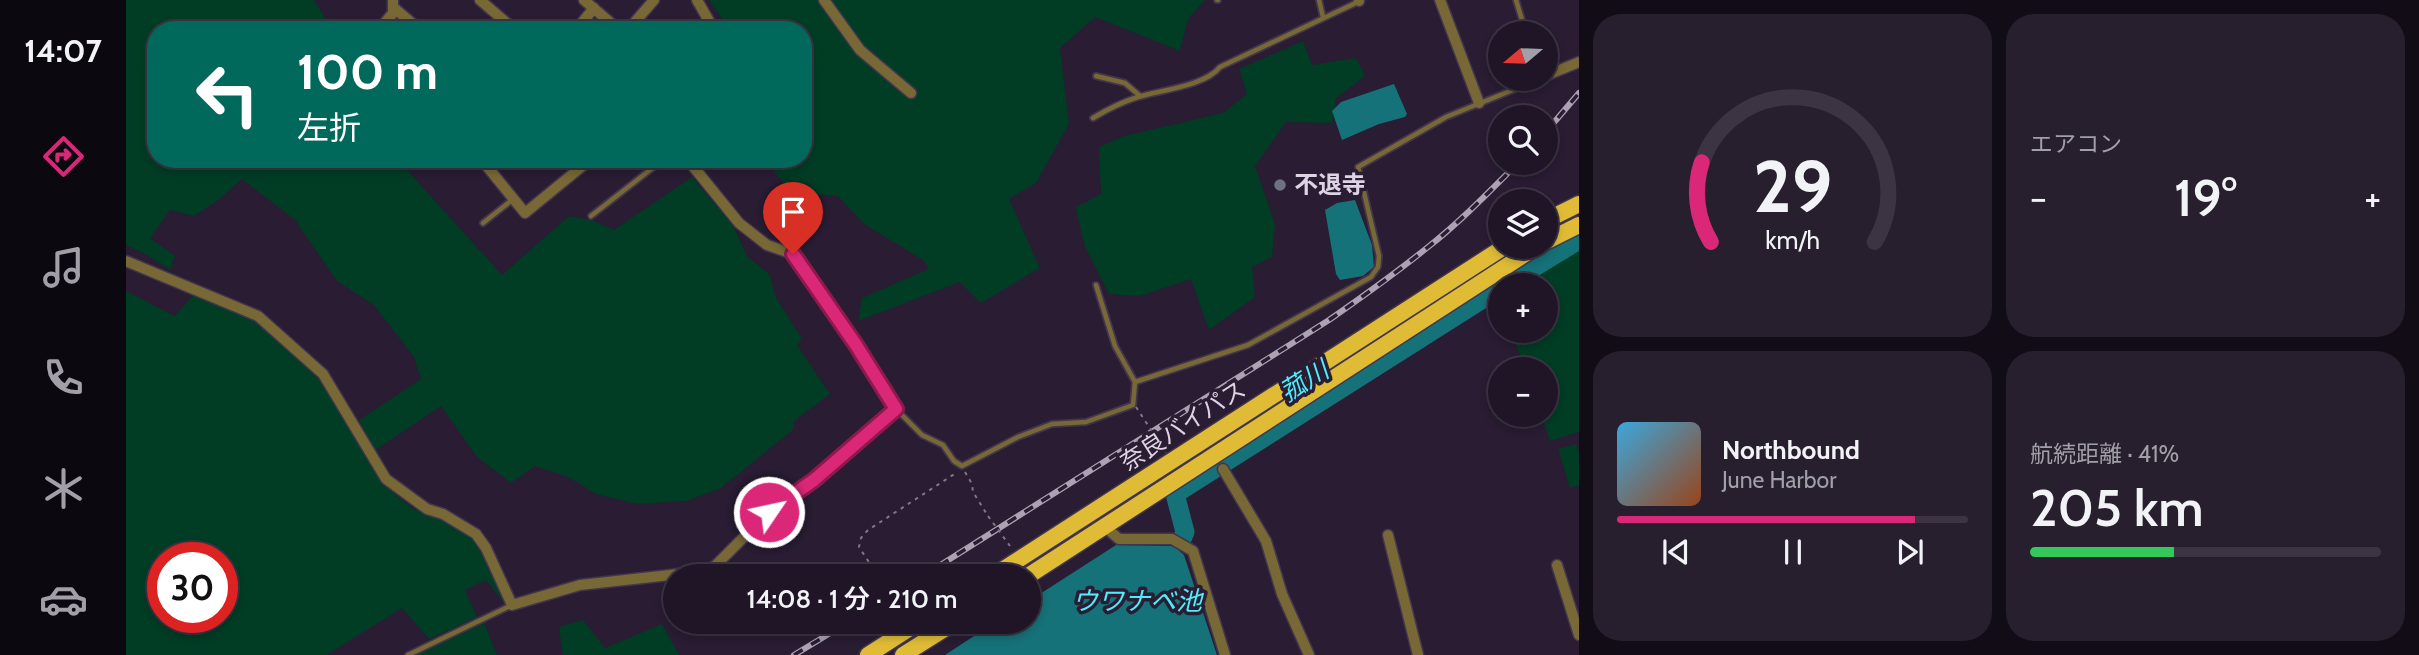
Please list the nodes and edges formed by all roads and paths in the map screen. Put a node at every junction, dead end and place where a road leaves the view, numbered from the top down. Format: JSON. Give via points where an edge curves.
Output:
{"nodes":[{"id":1,"x":480,"y":0,"type":"edge"},
{"id":2,"x":584,"y":0,"type":"edge"},
{"id":3,"x":654,"y":0,"type":"edge"},
{"id":4,"x":697,"y":0,"type":"edge"},
{"id":5,"x":824,"y":0,"type":"edge"},
{"id":6,"x":1320,"y":0,"type":"edge"},
{"id":7,"x":1360,"y":0,"type":"edge"},
{"id":8,"x":1440,"y":0,"type":"edge"},
{"id":9,"x":1516,"y":0,"type":"edge"},
{"id":10,"x":393,"y":4,"type":"edge"},
{"id":11,"x":594,"y":8,"type":"junction"},
{"id":12,"x":1323,"y":17,"type":"junction"},
{"id":13,"x":386,"y":21,"type":"edge"},
{"id":14,"x":411,"y":21,"type":"edge"},
{"id":15,"x":504,"y":21,"type":"edge"},
{"id":16,"x":583,"y":21,"type":"edge"},
{"id":17,"x":609,"y":21,"type":"edge"},
{"id":18,"x":636,"y":21,"type":"edge"},
{"id":19,"x":709,"y":21,"type":"edge"},
{"id":20,"x":1522,"y":21,"type":"edge"},
{"id":21,"x":1579,"y":62,"type":"edge"},
{"id":22,"x":1558,"y":71,"type":"edge"},
{"id":23,"x":1096,"y":76,"type":"dead end"},
{"id":24,"x":1510,"y":91,"type":"edge"},
{"id":25,"x":911,"y":93,"type":"dead end"},
{"id":26,"x":1141,"y":96,"type":"junction"},
{"id":27,"x":1479,"y":103,"type":"junction"},
{"id":28,"x":1093,"y":118,"type":"dead end"},
{"id":29,"x":492,"y":168,"type":"edge"},
{"id":30,"x":580,"y":168,"type":"edge"},
{"id":31,"x":652,"y":168,"type":"edge"},
{"id":32,"x":694,"y":168,"type":"edge"},
{"id":33,"x":514,"y":199,"type":"junction"},
{"id":34,"x":1579,"y":204,"type":"edge"},
{"id":35,"x":1558,"y":214,"type":"edge"},
{"id":36,"x":591,"y":216,"type":"dead end"},
{"id":37,"x":483,"y":223,"type":"dead end"},
{"id":38,"x":1579,"y":225,"type":"edge"},
{"id":39,"x":1558,"y":236,"type":"edge"},
{"id":40,"x":1488,"y":257,"type":"edge"},
{"id":41,"x":1517,"y":259,"type":"edge"},
{"id":42,"x":126,"y":261,"type":"edge"},
{"id":43,"x":1096,"y":285,"type":"dead end"},
{"id":44,"x":1135,"y":382,"type":"junction"},
{"id":45,"x":1136,"y":407,"type":"dead end"},
{"id":46,"x":896,"y":409,"type":"junction"},
{"id":47,"x":1167,"y":454,"type":"dead end"},
{"id":48,"x":962,"y":466,"type":"junction"},
{"id":49,"x":1223,"y":469,"type":"dead end"},
{"id":50,"x":1103,"y":525,"type":"junction"},
{"id":51,"x":1388,"y":535,"type":"dead end"},
{"id":52,"x":1010,"y":546,"type":"dead end"},
{"id":53,"x":870,"y":564,"type":"edge"},
{"id":54,"x":1012,"y":564,"type":"edge"},
{"id":55,"x":1556,"y":565,"type":"dead end"},
{"id":56,"x":1041,"y":567,"type":"edge"},
{"id":57,"x":512,"y":605,"type":"junction"},
{"id":58,"x":901,"y":634,"type":"edge"},
{"id":59,"x":936,"y":634,"type":"edge"},
{"id":60,"x":1579,"y":635,"type":"edge"},
{"id":61,"x":408,"y":655,"type":"edge"},
{"id":62,"x":868,"y":655,"type":"edge"},
{"id":63,"x":903,"y":655,"type":"edge"},
{"id":64,"x":1225,"y":655,"type":"edge"},
{"id":65,"x":1309,"y":655,"type":"edge"},
{"id":66,"x":1418,"y":655,"type":"edge"}],
"edges":[{"from":1,"to":15,"type":"street"},
{"from":2,"to":11,"type":"street"},
{"from":3,"to":18,"type":"street"},
{"from":4,"to":19,"type":"street"},
{"from":5,"to":25,"type":"street","via":[[860,50]]},
{"from":6,"to":12,"type":"lane"},
{"from":7,"to":12,"type":"lane"},
{"from":8,"to":27,"type":"street"},
{"from":9,"to":20,"type":"lane"},
{"from":10,"to":13,"type":"street"},
{"from":10,"to":14,"type":"street"},
{"from":11,"to":16,"type":"street"},
{"from":11,"to":17,"type":"street"},
{"from":12,"to":26,"type":"lane","via":[[1220,67],[1208,79]]},
{"from":21,"to":22,"type":"street"},
{"from":23,"to":26,"type":"lane","via":[[1125,83]]},
{"from":24,"to":27,"type":"lane"},
{"from":26,"to":28,"type":"lane"},
{"from":27,"to":44,"type":"lane","via":[[1358,167],[1379,256],[1371,277],[1248,345]]},
{"from":29,"to":33,"type":"street"},
{"from":30,"to":33,"type":"street","via":[[525,213]]},
{"from":31,"to":36,"type":"lane"},
{"from":32,"to":46,"type":"street","via":[[739,223],[767,245],[793,254]]},
{"from":33,"to":37,"type":"lane"},
{"from":34,"to":35,"type":"highway"},
{"from":38,"to":39,"type":"highway"},
{"from":40,"to":54,"type":"highway","name":"奈良バイパス"},
{"from":41,"to":50,"type":"highway","name":"奈良バイパス"},
{"from":42,"to":57,"type":"street","via":[[258,316],[323,373],[386,479],[427,509],[476,534]]},
{"from":43,"to":44,"type":"lane","via":[[1115,346]]},
{"from":44,"to":48,"type":"lane","via":[[1133,405],[1086,422],[1052,424]]},
{"from":45,"to":47,"type":"path","bridge":true},
{"from":46,"to":48,"type":"lane"},
{"from":46,"to":57,"type":"street","via":[[769,512],[715,566],[580,585]]},
{"from":48,"to":52,"type":"path","bridge":true,"via":[[973,492]]},
{"from":48,"to":53,"type":"path","via":[[868,530],[859,547]]},
{"from":49,"to":65,"type":"street","via":[[1266,541],[1282,594]]},
{"from":50,"to":56,"type":"highway","name":"奈良バイパス"},
{"from":50,"to":64,"type":"street","via":[[1119,540],[1172,538],[1193,551]]},
{"from":51,"to":66,"type":"street"},
{"from":55,"to":60,"type":"street"},
{"from":57,"to":61,"type":"lane"},
{"from":58,"to":62,"type":"highway"},
{"from":59,"to":63,"type":"highway"}]}
